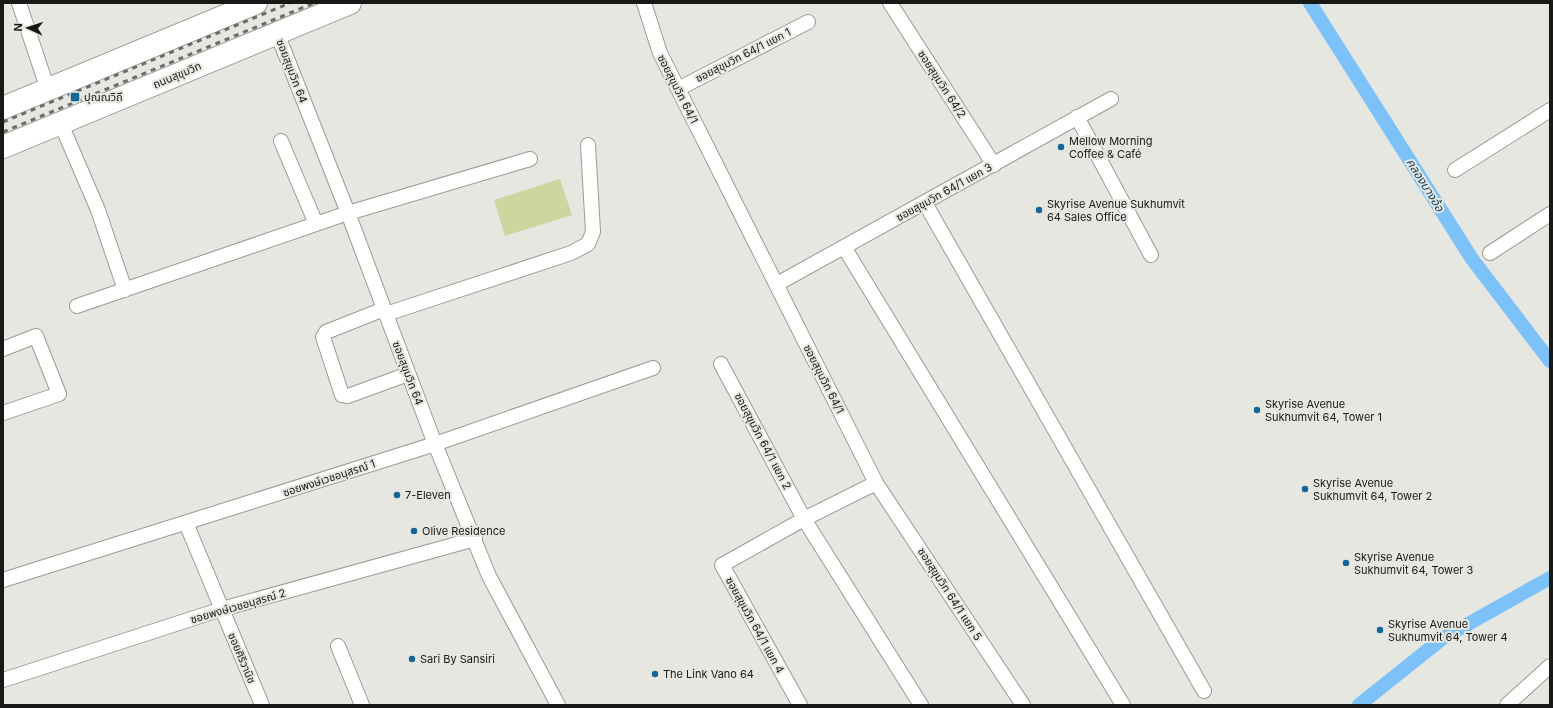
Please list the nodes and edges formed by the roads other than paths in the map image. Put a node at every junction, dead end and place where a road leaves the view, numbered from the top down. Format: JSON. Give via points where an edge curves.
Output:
{"nodes":[{"id":1,"x":19,"y":3,"type":"edge"},
{"id":2,"x":256,"y":3,"type":"edge"},
{"id":3,"x":350,"y":3,"type":"edge"},
{"id":4,"x":644,"y":3,"type":"edge"},
{"id":5,"x":890,"y":3,"type":"edge"},
{"id":6,"x":808,"y":22,"type":"dead end"},
{"id":7,"x":277,"y":33,"type":"junction"},
{"id":8,"x":678,"y":89,"type":"junction"},
{"id":9,"x":48,"y":90,"type":"junction"},
{"id":10,"x":1111,"y":99,"type":"dead end"},
{"id":11,"x":3,"y":108,"type":"edge"},
{"id":12,"x":1550,"y":110,"type":"edge"},
{"id":13,"x":1077,"y":117,"type":"junction"},
{"id":14,"x":61,"y":124,"type":"junction"},
{"id":15,"x":282,"y":141,"type":"dead end"},
{"id":16,"x":588,"y":145,"type":"dead end"},
{"id":17,"x":3,"y":147,"type":"edge"},
{"id":18,"x":530,"y":158,"type":"dead end"},
{"id":19,"x":994,"y":165,"type":"junction"},
{"id":20,"x":1455,"y":170,"type":"dead end"},
{"id":21,"x":925,"y":203,"type":"junction"},
{"id":22,"x":348,"y":213,"type":"junction"},
{"id":23,"x":1550,"y":214,"type":"edge"},
{"id":24,"x":316,"y":224,"type":"junction"},
{"id":25,"x":844,"y":247,"type":"junction"},
{"id":26,"x":1490,"y":253,"type":"dead end"},
{"id":27,"x":1151,"y":255,"type":"dead end"},
{"id":28,"x":777,"y":284,"type":"junction"},
{"id":29,"x":125,"y":290,"type":"junction"},
{"id":30,"x":77,"y":306,"type":"dead end"},
{"id":31,"x":385,"y":311,"type":"junction"},
{"id":32,"x":3,"y":349,"type":"edge"},
{"id":33,"x":721,"y":364,"type":"dead end"},
{"id":34,"x":653,"y":368,"type":"dead end"},
{"id":35,"x":408,"y":374,"type":"junction"},
{"id":36,"x":3,"y":413,"type":"edge"},
{"id":37,"x":435,"y":444,"type":"junction"},
{"id":38,"x":876,"y":483,"type":"junction"},
{"id":39,"x":804,"y":519,"type":"junction"},
{"id":40,"x":186,"y":523,"type":"junction"},
{"id":41,"x":475,"y":539,"type":"junction"},
{"id":42,"x":3,"y":580,"type":"edge"},
{"id":43,"x":222,"y":609,"type":"junction"},
{"id":44,"x":338,"y":646,"type":"dead end"},
{"id":45,"x":1550,"y":666,"type":"edge"},
{"id":46,"x":3,"y":680,"type":"edge"},
{"id":47,"x":1204,"y":691,"type":"dead end"},
{"id":48,"x":262,"y":705,"type":"edge"},
{"id":49,"x":362,"y":705,"type":"edge"},
{"id":50,"x":558,"y":705,"type":"edge"},
{"id":51,"x":800,"y":705,"type":"edge"},
{"id":52,"x":921,"y":705,"type":"edge"},
{"id":53,"x":1023,"y":705,"type":"edge"},
{"id":54,"x":1123,"y":705,"type":"edge"},
{"id":55,"x":1507,"y":705,"type":"edge"}],
"edges":[{"from":1,"to":9,"type":"street"},
{"from":2,"to":9,"type":"main road"},
{"from":3,"to":7,"type":"main road","name":"ถนนสุขุมวิท"},
{"from":4,"to":8,"type":"street","name":"ซอยสุขุมวิท 64/1","via":[[660,53]]},
{"from":5,"to":19,"type":"street","name":"ซอยสุขุมวิท 64/2"},
{"from":6,"to":8,"type":"street","name":"ซอยสุขุมวิท 64/1 แยก 1"},
{"from":7,"to":14,"type":"main road","name":"ถนนสุขุมวิท"},
{"from":7,"to":22,"type":"street","name":"ซอยสุขุมวิท 64"},
{"from":8,"to":28,"type":"street","name":"ซอยสุขุมวิท 64/1"},
{"from":9,"to":11,"type":"main road"},
{"from":10,"to":13,"type":"street","name":"ซอยสุขุมวิท 64/1 แยก 3"},
{"from":12,"to":20,"type":"street"},
{"from":13,"to":19,"type":"street","name":"ซอยสุขุมวิท 64/1 แยก 3"},
{"from":13,"to":27,"type":"street"},
{"from":14,"to":17,"type":"main road","name":"ถนนสุขุมวิท"},
{"from":14,"to":29,"type":"street","via":[[98,210]]},
{"from":15,"to":24,"type":"street"},
{"from":16,"to":31,"type":"street","via":[[593,232],[588,244],[571,252]]},
{"from":18,"to":22,"type":"street"},
{"from":19,"to":21,"type":"street","name":"ซอยสุขุมวิท 64/1 แยก 3"},
{"from":21,"to":25,"type":"street","name":"ซอยสุขุมวิท 64/1 แยก 3"},
{"from":21,"to":47,"type":"street"},
{"from":22,"to":24,"type":"street"},
{"from":22,"to":31,"type":"street","name":"ซอยสุขุมวิท 64"},
{"from":23,"to":26,"type":"street"},
{"from":24,"to":29,"type":"street"},
{"from":25,"to":28,"type":"street","name":"ซอยสุขุมวิท 64/1 แยก 3"},
{"from":25,"to":54,"type":"street"},
{"from":28,"to":38,"type":"street","name":"ซอยสุขุมวิท 64/1"},
{"from":29,"to":30,"type":"street"},
{"from":31,"to":35,"type":"street","name":"ซอยสุขุมวิท 64"},
{"from":31,"to":35,"type":"street","via":[[326,332],[323,337],[342,395],[348,396]]},
{"from":32,"to":36,"type":"street","via":[[36,336],[59,394]]},
{"from":33,"to":39,"type":"street","name":"ซอยสุขุมวิท 64/1 แยก 2"},
{"from":34,"to":37,"type":"street","name":"ซอยพงษ์เวชอนุสรณ์ 1"},
{"from":35,"to":37,"type":"street","name":"ซอยสุขุมวิท 64"},
{"from":37,"to":40,"type":"street","name":"ซอยพงษ์เวชอนุสรณ์ 1"},
{"from":37,"to":41,"type":"street","name":"ซอยสุขุมวิท 64"},
{"from":38,"to":39,"type":"street"},
{"from":38,"to":53,"type":"street","name":"ซอยสุขุมวิท 64/1 แยก 5"},
{"from":39,"to":51,"type":"street","name":"ซอยสุขุมวิท 64/1 แยก 4","via":[[722,565]]},
{"from":39,"to":52,"type":"street"},
{"from":40,"to":42,"type":"street","name":"ซอยพงษ์เวชอนุสรณ์ 1"},
{"from":40,"to":43,"type":"street","name":"ซอยศิริวานิช"},
{"from":41,"to":43,"type":"street","name":"ซอยพงษ์เวชอนุสรณ์ 2"},
{"from":41,"to":50,"type":"street","name":"ซอยสุขุมวิท 64","via":[[489,576]]},
{"from":43,"to":46,"type":"street","name":"ซอยพงษ์เวชอนุสรณ์ 2"},
{"from":43,"to":48,"type":"street","name":"ซอยศิริวานิช"},
{"from":44,"to":49,"type":"street"},
{"from":45,"to":55,"type":"street"}]}
